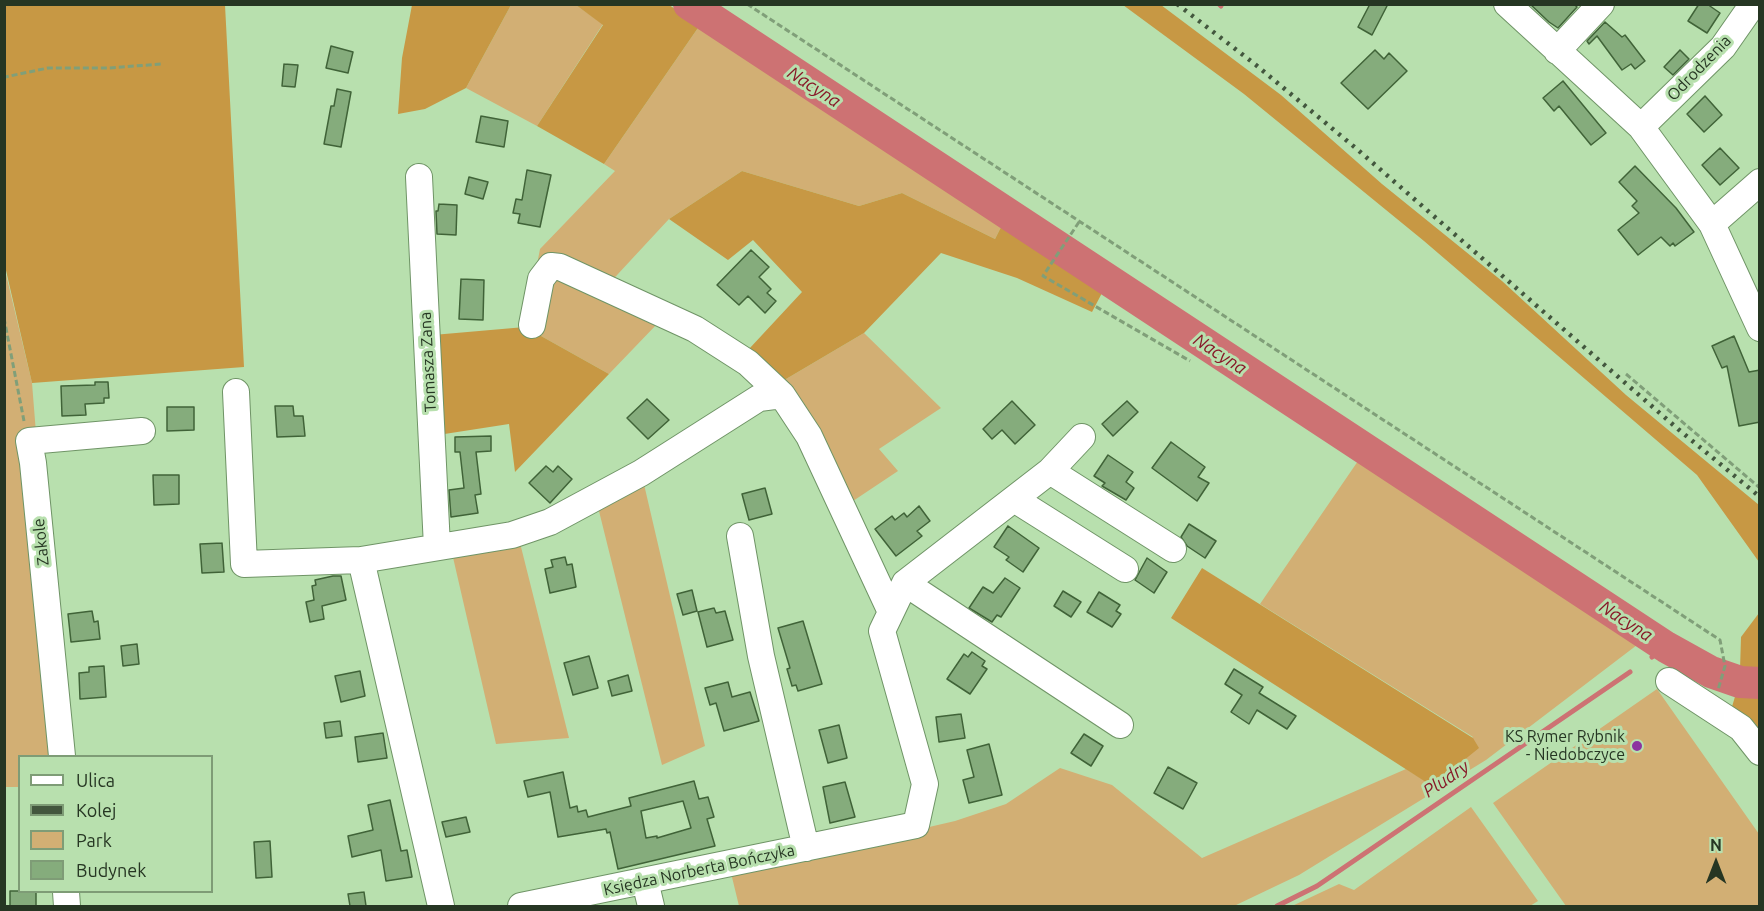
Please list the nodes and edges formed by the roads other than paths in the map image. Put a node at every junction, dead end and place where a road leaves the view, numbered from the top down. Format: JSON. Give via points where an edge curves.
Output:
{"nodes":[{"id":1,"x":1508,"y":4,"type":"edge"},
{"id":2,"x":1601,"y":4,"type":"edge"},
{"id":3,"x":1754,"y":4,"type":"edge"},
{"id":4,"x":1557,"y":51,"type":"junction"},
{"id":5,"x":1641,"y":127,"type":"junction"},
{"id":6,"x":419,"y":177,"type":"dead end"},
{"id":7,"x":1760,"y":182,"type":"edge"},
{"id":8,"x":1712,"y":224,"type":"junction"},
{"id":9,"x":532,"y":325,"type":"dead end"},
{"id":10,"x":1760,"y":328,"type":"edge"},
{"id":11,"x":236,"y":392,"type":"dead end"},
{"id":12,"x":782,"y":395,"type":"junction"},
{"id":13,"x":142,"y":431,"type":"dead end"},
{"id":14,"x":1082,"y":437,"type":"dead end"},
{"id":15,"x":1050,"y":471,"type":"junction"},
{"id":16,"x":1014,"y":499,"type":"junction"},
{"id":17,"x":740,"y":536,"type":"dead end"},
{"id":18,"x":437,"y":547,"type":"junction"},
{"id":19,"x":1173,"y":549,"type":"dead end"},
{"id":20,"x":361,"y":560,"type":"junction"},
{"id":21,"x":1125,"y":569,"type":"dead end"},
{"id":22,"x":905,"y":583,"type":"junction"},
{"id":23,"x":891,"y":612,"type":"junction"},
{"id":24,"x":1669,"y":681,"type":"dead end"},
{"id":25,"x":1120,"y":726,"type":"dead end"},
{"id":26,"x":1760,"y":752,"type":"edge"},
{"id":27,"x":62,"y":755,"type":"edge"},
{"id":28,"x":806,"y":848,"type":"junction"},
{"id":29,"x":645,"y":881,"type":"junction"},
{"id":30,"x":441,"y":906,"type":"edge"},
{"id":31,"x":521,"y":906,"type":"edge"},
{"id":32,"x":651,"y":906,"type":"edge"}],
"edges":[{"from":1,"to":4,"type":"street"},
{"from":2,"to":4,"type":"street"},
{"from":3,"to":5,"type":"street","name":"Odrodzenia","via":[[1723,47]]},
{"from":4,"to":5,"type":"street"},
{"from":5,"to":8,"type":"street"},
{"from":6,"to":18,"type":"street","name":"Tomasza Zana"},
{"from":7,"to":8,"type":"street"},
{"from":8,"to":10,"type":"street"},
{"from":9,"to":12,"type":"street","via":[[541,279],[551,266],[560,267],[695,329],[748,363]]},
{"from":11,"to":20,"type":"street","via":[[244,564]]},
{"from":12,"to":18,"type":"street","via":[[759,398],[641,473],[550,522],[512,535]]},
{"from":12,"to":23,"type":"street","via":[[809,436]]},
{"from":13,"to":27,"type":"street","name":"Zakole","via":[[29,441]]},
{"from":14,"to":15,"type":"street","name":"Księdza Norberta Bończyka"},
{"from":15,"to":16,"type":"street","name":"Księdza Norberta Bończyka"},
{"from":15,"to":19,"type":"street"},
{"from":16,"to":21,"type":"street"},
{"from":16,"to":22,"type":"street","name":"Księdza Norberta Bończyka"},
{"from":17,"to":28,"type":"street","name":"Księdza Norberta Bończyka","via":[[761,656]]},
{"from":18,"to":20,"type":"street"},
{"from":20,"to":30,"type":"street"},
{"from":22,"to":23,"type":"street","name":"Księdza Norberta Bończyka"},
{"from":22,"to":25,"type":"street"},
{"from":23,"to":28,"type":"street","name":"Księdza Norberta Bończyka","via":[[882,631],[925,784],[916,825]]},
{"from":24,"to":26,"type":"street","via":[[1741,728]]},
{"from":28,"to":29,"type":"street","name":"Księdza Norberta Bończyka"},
{"from":29,"to":31,"type":"street","name":"Księdza Norberta Bończyka"},
{"from":29,"to":32,"type":"street"}]}
